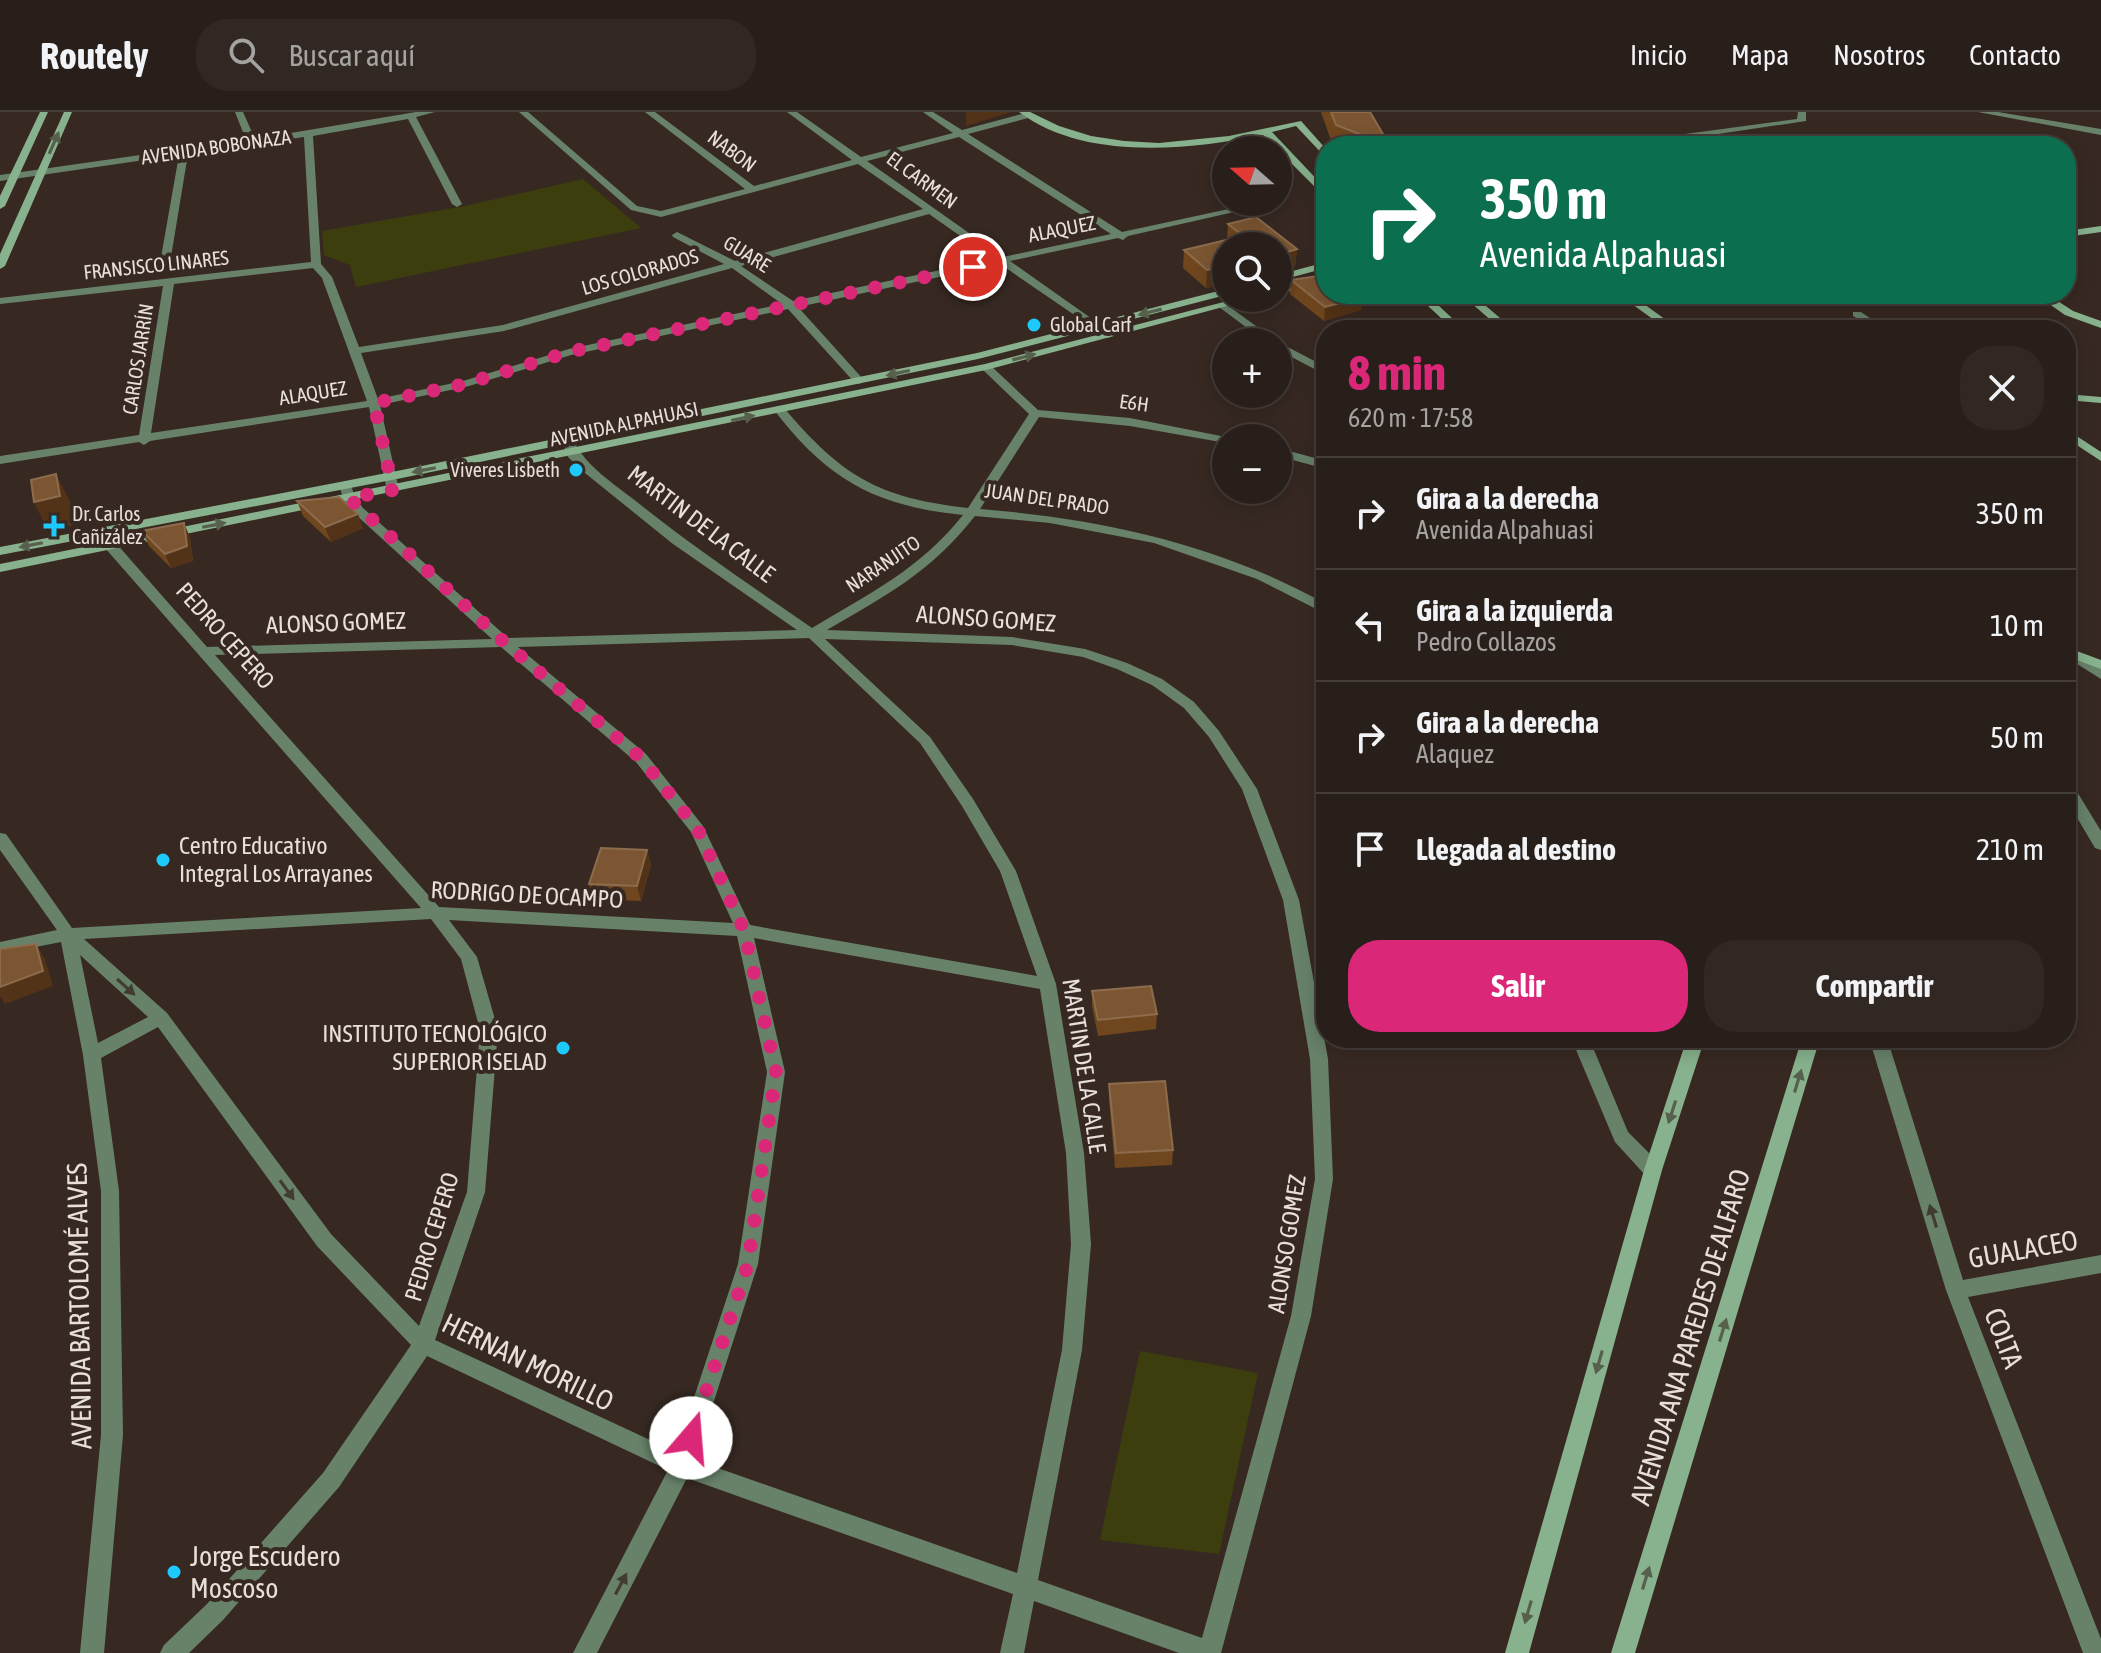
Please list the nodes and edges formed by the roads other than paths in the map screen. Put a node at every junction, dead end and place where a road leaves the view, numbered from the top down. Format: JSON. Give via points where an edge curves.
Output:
{"nodes":[{"id":1,"x":44,"y":112,"type":"edge"},
{"id":2,"x":68,"y":112,"type":"edge"},
{"id":3,"x":239,"y":112,"type":"edge"},
{"id":4,"x":353,"y":112,"type":"edge"},
{"id":5,"x":431,"y":112,"type":"edge"},
{"id":6,"x":523,"y":112,"type":"edge"},
{"id":7,"x":649,"y":112,"type":"edge"},
{"id":8,"x":791,"y":112,"type":"edge"},
{"id":9,"x":927,"y":112,"type":"edge"},
{"id":10,"x":1302,"y":112,"type":"edge"},
{"id":11,"x":1802,"y":112,"type":"edge"},
{"id":12,"x":1982,"y":112,"type":"edge"},
{"id":13,"x":1026,"y":114,"type":"edge"},
{"id":14,"x":411,"y":116,"type":"junction"},
{"id":15,"x":1298,"y":123,"type":"junction"},
{"id":16,"x":359,"y":126,"type":"junction"},
{"id":17,"x":1266,"y":132,"type":"junction"},
{"id":18,"x":2101,"y":132,"type":"edge"},
{"id":19,"x":308,"y":134,"type":"junction"},
{"id":20,"x":964,"y":136,"type":"junction"},
{"id":21,"x":1731,"y":136,"type":"edge"},
{"id":22,"x":252,"y":143,"type":"junction"},
{"id":23,"x":1316,"y":144,"type":"edge"},
{"id":24,"x":184,"y":152,"type":"junction"},
{"id":25,"x":863,"y":161,"type":"junction"},
{"id":26,"x":41,"y":172,"type":"junction"},
{"id":27,"x":13,"y":176,"type":"junction"},
{"id":28,"x":0,"y":178,"type":"edge"},
{"id":29,"x":1316,"y":184,"type":"edge"},
{"id":30,"x":754,"y":191,"type":"junction"},
{"id":31,"x":457,"y":204,"type":"dead end"},
{"id":32,"x":0,"y":206,"type":"edge"},
{"id":33,"x":932,"y":210,"type":"junction"},
{"id":34,"x":1212,"y":216,"type":"edge"},
{"id":35,"x":2101,"y":229,"type":"edge"},
{"id":36,"x":2076,"y":233,"type":"edge"},
{"id":37,"x":677,"y":235,"type":"dead end"},
{"id":38,"x":1123,"y":237,"type":"junction"},
{"id":39,"x":1003,"y":261,"type":"junction"},
{"id":40,"x":165,"y":263,"type":"dead end"},
{"id":41,"x":732,"y":264,"type":"junction"},
{"id":42,"x":316,"y":265,"type":"junction"},
{"id":43,"x":0,"y":266,"type":"edge"},
{"id":44,"x":1316,"y":268,"type":"edge"},
{"id":45,"x":1292,"y":274,"type":"edge"},
{"id":46,"x":169,"y":282,"type":"junction"},
{"id":47,"x":1316,"y":282,"type":"edge"},
{"id":48,"x":1292,"y":288,"type":"edge"},
{"id":49,"x":0,"y":301,"type":"edge"},
{"id":50,"x":1212,"y":302,"type":"edge"},
{"id":51,"x":1212,"y":303,"type":"edge"},
{"id":52,"x":1431,"y":304,"type":"edge"},
{"id":53,"x":1478,"y":304,"type":"edge"},
{"id":54,"x":1637,"y":304,"type":"edge"},
{"id":55,"x":2055,"y":304,"type":"edge"},
{"id":56,"x":791,"y":305,"type":"junction"},
{"id":57,"x":1240,"y":312,"type":"edge"},
{"id":58,"x":1855,"y":314,"type":"dead end"},
{"id":59,"x":1449,"y":320,"type":"edge"},
{"id":60,"x":1497,"y":320,"type":"edge"},
{"id":61,"x":1661,"y":320,"type":"edge"},
{"id":62,"x":1864,"y":320,"type":"edge"},
{"id":63,"x":2101,"y":325,"type":"edge"},
{"id":64,"x":1094,"y":326,"type":"junction"},
{"id":65,"x":1258,"y":328,"type":"edge"},
{"id":66,"x":1108,"y":335,"type":"junction"},
{"id":67,"x":353,"y":351,"type":"junction"},
{"id":68,"x":1292,"y":353,"type":"edge"},
{"id":69,"x":1316,"y":366,"type":"edge"},
{"id":70,"x":986,"y":367,"type":"junction"},
{"id":71,"x":859,"y":381,"type":"junction"},
{"id":72,"x":2076,"y":398,"type":"edge"},
{"id":73,"x":2101,"y":400,"type":"edge"},
{"id":74,"x":374,"y":403,"type":"junction"},
{"id":75,"x":780,"y":410,"type":"junction"},
{"id":76,"x":1035,"y":413,"type":"junction"},
{"id":77,"x":1212,"y":437,"type":"edge"},
{"id":78,"x":2076,"y":440,"type":"edge"},
{"id":79,"x":144,"y":441,"type":"junction"},
{"id":80,"x":570,"y":448,"type":"junction"},
{"id":81,"x":1292,"y":456,"type":"edge"},
{"id":82,"x":2101,"y":457,"type":"edge"},
{"id":83,"x":0,"y":460,"type":"edge"},
{"id":84,"x":1316,"y":462,"type":"edge"},
{"id":85,"x":391,"y":483,"type":"junction"},
{"id":86,"x":347,"y":491,"type":"junction"},
{"id":87,"x":975,"y":511,"type":"junction"},
{"id":88,"x":110,"y":545,"type":"junction"},
{"id":89,"x":0,"y":551,"type":"edge"},
{"id":90,"x":0,"y":568,"type":"edge"},
{"id":91,"x":1316,"y":605,"type":"edge"},
{"id":92,"x":812,"y":634,"type":"junction"},
{"id":93,"x":505,"y":643,"type":"junction"},
{"id":94,"x":206,"y":651,"type":"junction"},
{"id":95,"x":2076,"y":655,"type":"edge"},
{"id":96,"x":2076,"y":658,"type":"edge"},
{"id":97,"x":2101,"y":665,"type":"edge"},
{"id":98,"x":2101,"y":675,"type":"edge"},
{"id":99,"x":2076,"y":803,"type":"edge"},
{"id":100,"x":0,"y":838,"type":"edge"},
{"id":101,"x":2101,"y":844,"type":"edge"},
{"id":102,"x":435,"y":913,"type":"junction"},
{"id":103,"x":744,"y":930,"type":"junction"},
{"id":104,"x":68,"y":934,"type":"junction"},
{"id":105,"x":0,"y":948,"type":"edge"},
{"id":106,"x":1048,"y":984,"type":"junction"},
{"id":107,"x":161,"y":1018,"type":"junction"},
{"id":108,"x":1316,"y":1042,"type":"edge"},
{"id":109,"x":1317,"y":1048,"type":"edge"},
{"id":110,"x":1584,"y":1048,"type":"edge"},
{"id":111,"x":1693,"y":1048,"type":"edge"},
{"id":112,"x":1808,"y":1048,"type":"edge"},
{"id":113,"x":1881,"y":1048,"type":"edge"},
{"id":114,"x":92,"y":1055,"type":"junction"},
{"id":115,"x":1653,"y":1170,"type":"junction"},
{"id":116,"x":2101,"y":1264,"type":"edge"},
{"id":117,"x":1956,"y":1290,"type":"junction"},
{"id":118,"x":423,"y":1344,"type":"junction"},
{"id":119,"x":682,"y":1466,"type":"junction"},
{"id":120,"x":1027,"y":1591,"type":"junction"},
{"id":121,"x":92,"y":1653,"type":"edge"},
{"id":122,"x":172,"y":1653,"type":"edge"},
{"id":123,"x":585,"y":1653,"type":"edge"},
{"id":124,"x":1012,"y":1653,"type":"edge"},
{"id":125,"x":1209,"y":1653,"type":"edge"},
{"id":126,"x":1517,"y":1653,"type":"edge"},
{"id":127,"x":1623,"y":1653,"type":"edge"},
{"id":128,"x":2095,"y":1653,"type":"edge"}],
"edges":[{"from":1,"to":27,"type":"main road"},
{"from":26,"to":2,"type":"main road","one_way":true},
{"from":3,"to":22,"type":"street"},
{"from":4,"to":16,"type":"street"},
{"from":5,"to":14,"type":"street","name":"AVENIDA BOBONAZA"},
{"from":6,"to":30,"type":"street","via":[[634,208],[672,212]]},
{"from":7,"to":30,"type":"street","name":"NABON"},
{"from":8,"to":25,"type":"street","name":"EL CARMEN"},
{"from":9,"to":20,"type":"street"},
{"from":10,"to":15,"type":"main road"},
{"from":11,"to":21,"type":"street","via":[[1800,121]]},
{"from":12,"to":18,"type":"street"},
{"from":13,"to":17,"type":"main road","via":[[1088,137],[1145,146],[1206,145]]},
{"from":13,"to":20,"type":"street"},
{"from":14,"to":16,"type":"street","name":"AVENIDA BOBONAZA"},
{"from":14,"to":31,"type":"street"},
{"from":15,"to":17,"type":"main road"},
{"from":15,"to":23,"type":"main road"},
{"from":16,"to":19,"type":"street","name":"AVENIDA BOBONAZA"},
{"from":17,"to":29,"type":"main road"},
{"from":19,"to":22,"type":"street","name":"AVENIDA BOBONAZA"},
{"from":19,"to":42,"type":"street"},
{"from":20,"to":25,"type":"street"},
{"from":20,"to":38,"type":"street"},
{"from":22,"to":24,"type":"street","name":"AVENIDA BOBONAZA"},
{"from":24,"to":26,"type":"street","name":"AVENIDA BOBONAZA"},
{"from":24,"to":40,"type":"street"},
{"from":25,"to":30,"type":"street"},
{"from":25,"to":33,"type":"street","name":"EL CARMEN"},
{"from":26,"to":27,"type":"street","name":"AVENIDA BOBONAZA"},
{"from":26,"to":43,"type":"main road"},
{"from":27,"to":28,"type":"street","name":"AVENIDA BOBONAZA"},
{"from":27,"to":32,"type":"main road"},
{"from":33,"to":39,"type":"street","name":"EL CARMEN"},
{"from":33,"to":41,"type":"street","name":"LOS COLORADOS"},
{"from":34,"to":38,"type":"street","name":"ALAQUEZ"},
{"from":35,"to":36,"type":"main road"},
{"from":37,"to":41,"type":"street","name":"GUARE"},
{"from":38,"to":39,"type":"street","name":"ALAQUEZ"},
{"from":39,"to":56,"type":"street","name":"ALAQUEZ"},
{"from":39,"to":64,"type":"street","name":"EL CARMEN"},
{"from":41,"to":56,"type":"street","name":"GUARE"},
{"from":41,"to":67,"type":"street","name":"LOS COLORADOS","via":[[504,328]]},
{"from":42,"to":46,"type":"street","name":"FRANSISCO LINARES"},
{"from":42,"to":67,"type":"street","via":[[327,277]]},
{"from":44,"to":45,"type":"main road"},
{"from":46,"to":49,"type":"street","name":"FRANSISCO LINARES"},
{"from":46,"to":79,"type":"street","name":"CARLOS JARRÍN"},
{"from":47,"to":48,"type":"main road"},
{"from":50,"to":64,"type":"main road","name":"AVENIDA ALPAHUASI","one_way":true},
{"from":51,"to":66,"type":"main road","name":"AVENIDA ALPAHUASI"},
{"from":52,"to":59,"type":"main road"},
{"from":53,"to":60,"type":"main road"},
{"from":54,"to":61,"type":"main road"},
{"from":55,"to":63,"type":"main road"},
{"from":56,"to":71,"type":"street","name":"GUARE"},
{"from":56,"to":74,"type":"street","name":"ALAQUEZ","via":[[569,352],[465,384]]},
{"from":57,"to":65,"type":"street"},
{"from":58,"to":62,"type":"street"},
{"from":64,"to":66,"type":"street","name":"EL CARMEN"},
{"from":64,"to":71,"type":"main road","name":"AVENIDA ALPAHUASI","one_way":true},
{"from":70,"to":66,"type":"main road","name":"AVENIDA ALPAHUASI","one_way":true},
{"from":67,"to":74,"type":"street"},
{"from":68,"to":69,"type":"street"},
{"from":70,"to":75,"type":"main road","name":"AVENIDA ALPAHUASI"},
{"from":70,"to":76,"type":"street"},
{"from":71,"to":80,"type":"main road","name":"AVENIDA ALPAHUASI"},
{"from":72,"to":73,"type":"main road"},
{"from":74,"to":79,"type":"street","name":"ALAQUEZ"},
{"from":74,"to":85,"type":"street"},
{"from":80,"to":75,"type":"main road","name":"AVENIDA ALPAHUASI","one_way":true},
{"from":75,"to":87,"type":"street","name":"JUAN DEL PRADO","via":[[806,441],[854,481],[925,506]]},
{"from":76,"to":77,"type":"street","name":"E6H"},
{"from":76,"to":87,"type":"street","name":"NARANJITO"},
{"from":78,"to":82,"type":"main road"},
{"from":79,"to":83,"type":"street","name":"ALAQUEZ"},
{"from":80,"to":85,"type":"main road","name":"AVENIDA ALPAHUASI"},
{"from":80,"to":92,"type":"street","name":"MARTIN DE LA CALLE","via":[[678,541]]},
{"from":81,"to":84,"type":"street"},
{"from":85,"to":86,"type":"main road","name":"AVENIDA ALPAHUASI"},
{"from":88,"to":86,"type":"main road","name":"AVENIDA ALPAHUASI","one_way":true},
{"from":86,"to":89,"type":"main road","name":"AVENIDA ALPAHUASI","one_way":true},
{"from":86,"to":93,"type":"street"},
{"from":87,"to":91,"type":"street","name":"JUAN DEL PRADO","via":[[1128,533],[1212,554]]},
{"from":87,"to":92,"type":"street","name":"NARANJITO","via":[[925,563]]},
{"from":88,"to":90,"type":"main road","name":"AVENIDA ALPAHUASI"},
{"from":88,"to":94,"type":"street","name":"PEDRO CEPERO"},
{"from":92,"to":93,"type":"street","name":"ALONSO GOMEZ"},
{"from":92,"to":106,"type":"street","name":"MARTIN DE LA CALLE","via":[[925,740],[968,803],[1008,871]]},
{"from":92,"to":108,"type":"street","name":"ALONSO GOMEZ","via":[[1012,641],[1085,653],[1157,682],[1189,705],[1249,789],[1291,900]]},
{"from":93,"to":94,"type":"street","name":"ALONSO GOMEZ"},
{"from":93,"to":103,"type":"street","via":[[641,758],[698,830]]},
{"from":94,"to":102,"type":"street","name":"PEDRO CEPERO"},
{"from":95,"to":97,"type":"main road"},
{"from":96,"to":98,"type":"street"},
{"from":99,"to":101,"type":"street"},
{"from":100,"to":104,"type":"street","name":"AVENIDA BARTOLOMÉ ALVES"},
{"from":102,"to":103,"type":"street","name":"RODRIGO DE OCAMPO"},
{"from":102,"to":104,"type":"street","name":"RODRIGO DE OCAMPO"},
{"from":102,"to":118,"type":"street","name":"PEDRO CEPERO","via":[[469,957],[489,1030],[476,1192]]},
{"from":103,"to":106,"type":"street","name":"RODRIGO DE OCAMPO"},
{"from":103,"to":119,"type":"street","via":[[776,1072],[748,1264]]},
{"from":104,"to":105,"type":"street","name":"RODRIGO DE OCAMPO"},
{"from":104,"to":107,"type":"street","name":"HERNAN MORILLO","one_way":true},
{"from":104,"to":114,"type":"street","name":"AVENIDA BARTOLOMÉ ALVES"},
{"from":106,"to":120,"type":"street","name":"MARTIN DE LA CALLE","via":[[1075,1153],[1081,1244],[1072,1350]]},
{"from":107,"to":114,"type":"street"},
{"from":107,"to":118,"type":"street","name":"HERNAN MORILLO","one_way":true,"via":[[324,1240]]},
{"from":109,"to":125,"type":"street","name":"ALONSO GOMEZ","via":[[1324,1179],[1301,1316]]},
{"from":110,"to":115,"type":"street","via":[[1621,1137]]},
{"from":111,"to":115,"type":"main road","one_way":true},
{"from":127,"to":112,"type":"main road","name":"AVENIDA ANA PAREDES DE ALFARO","one_way":true},
{"from":117,"to":113,"type":"street","name":"COLTA","one_way":true},
{"from":114,"to":121,"type":"street","name":"AVENIDA BARTOLOMÉ ALVES","via":[[110,1191],[112,1405]]},
{"from":115,"to":126,"type":"main road","one_way":true},
{"from":116,"to":117,"type":"street","name":"GUALACEO"},
{"from":117,"to":128,"type":"street","name":"COLTA"},
{"from":118,"to":119,"type":"street","name":"HERNAN MORILLO"},
{"from":118,"to":122,"type":"street","name":"PEDRO CEPERO","via":[[331,1480]]},
{"from":119,"to":120,"type":"street","name":"HERNAN MORILLO"},
{"from":123,"to":119,"type":"street","one_way":true},
{"from":120,"to":124,"type":"street","name":"MARTIN DE LA CALLE"},
{"from":120,"to":125,"type":"street"}]}
